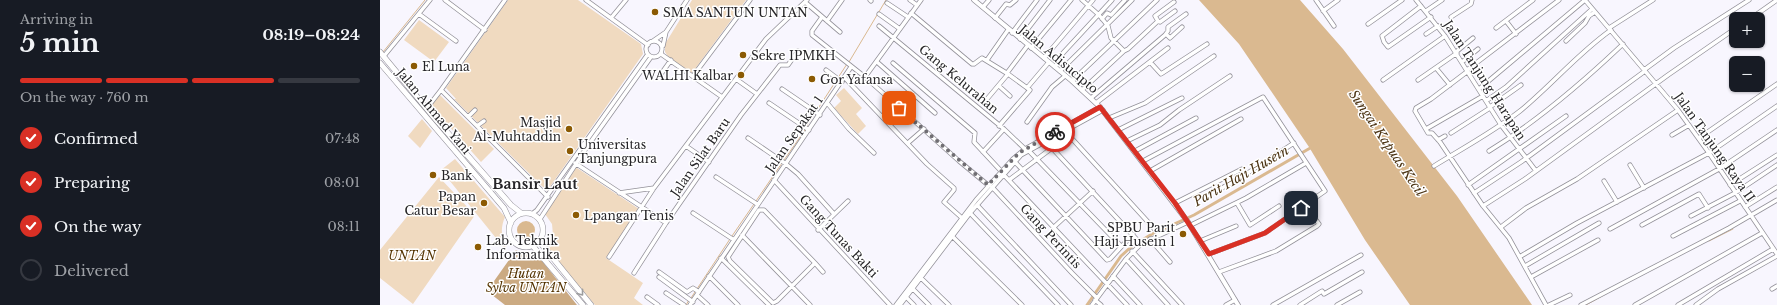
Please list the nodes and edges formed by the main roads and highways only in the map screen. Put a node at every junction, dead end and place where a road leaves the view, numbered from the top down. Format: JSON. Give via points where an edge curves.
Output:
{"nodes":[{"id":1,"x":974,"y":0,"type":"edge"},
{"id":2,"x":382,"y":54,"type":"edge"},
{"id":3,"x":380,"y":63,"type":"edge"},
{"id":4,"x":521,"y":214,"type":"junction"},
{"id":5,"x":511,"y":223,"type":"junction"},
{"id":6,"x":539,"y":241,"type":"junction"},
{"id":7,"x":532,"y":245,"type":"junction"},
{"id":8,"x":583,"y":305,"type":"edge"},
{"id":9,"x":591,"y":305,"type":"edge"},
{"id":10,"x":1238,"y":305,"type":"edge"}],
"edges":[{"from":1,"to":10,"type":"main road","name":"Jalan Adisucipto","via":[[1101,108],[1184,215]]},
{"from":2,"to":4,"type":"highway","name":"Jalan Ahmad Yani"},
{"from":3,"to":5,"type":"highway","name":"Jalan Ahmad Yani","via":[[504,208]]},
{"from":4,"to":5,"type":"highway"},
{"from":4,"to":6,"type":"highway","via":[[532,214],[540,219],[544,228]]},
{"from":5,"to":7,"type":"highway","via":[[510,233],[515,243]]},
{"from":6,"to":7,"type":"highway"},
{"from":6,"to":9,"type":"highway","one_way":true},
{"from":7,"to":8,"type":"highway"}]}
